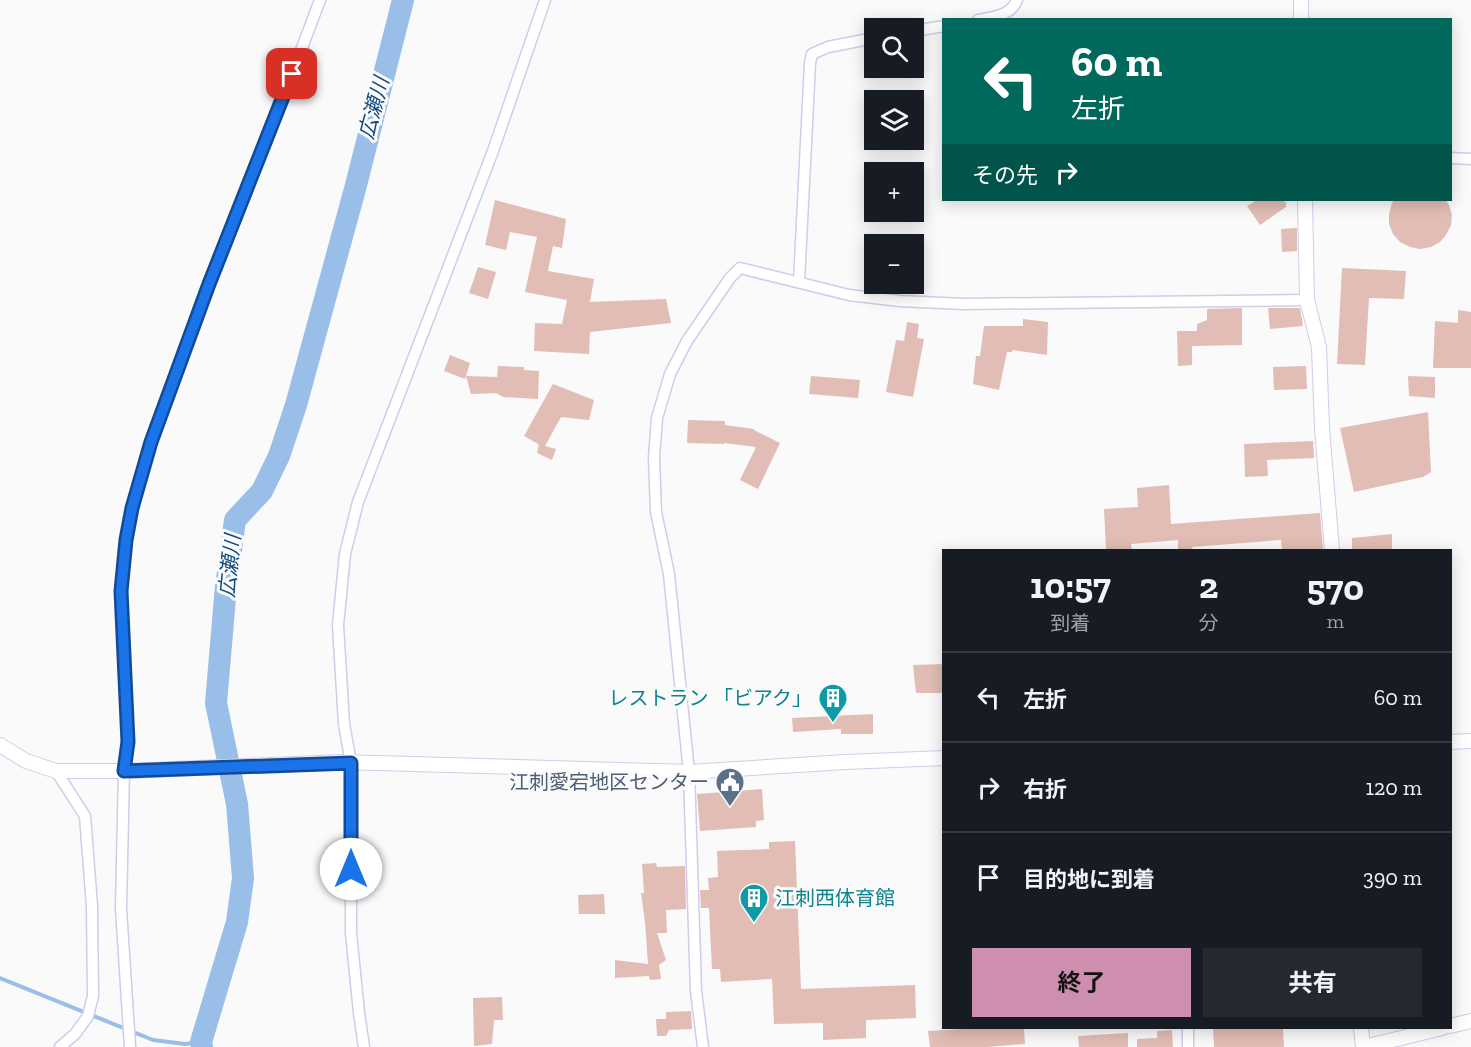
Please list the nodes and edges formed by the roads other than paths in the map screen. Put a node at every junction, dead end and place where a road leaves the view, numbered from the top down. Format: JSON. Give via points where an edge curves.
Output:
{"nodes":[{"id":1,"x":320,"y":0,"type":"edge"},
{"id":2,"x":545,"y":0,"type":"edge"},
{"id":3,"x":1017,"y":0,"type":"edge"},
{"id":4,"x":1300,"y":0,"type":"edge"},
{"id":5,"x":988,"y":18,"type":"edge"},
{"id":6,"x":1301,"y":18,"type":"edge"},
{"id":7,"x":942,"y":26,"type":"edge"},
{"id":8,"x":924,"y":29,"type":"edge"},
{"id":9,"x":864,"y":40,"type":"edge"},
{"id":10,"x":1452,"y":158,"type":"edge"},
{"id":11,"x":1471,"y":159,"type":"edge"},
{"id":12,"x":1305,"y":201,"type":"edge"},
{"id":13,"x":799,"y":282,"type":"junction"},
{"id":14,"x":1307,"y":300,"type":"junction"},
{"id":15,"x":1332,"y":549,"type":"edge"},
{"id":16,"x":1471,"y":741,"type":"edge"},
{"id":17,"x":1452,"y":742,"type":"edge"},
{"id":18,"x":0,"y":745,"type":"edge"},
{"id":19,"x":942,"y":758,"type":"edge"},
{"id":20,"x":346,"y":763,"type":"junction"},
{"id":21,"x":56,"y":771,"type":"junction"},
{"id":22,"x":126,"y":771,"type":"junction"},
{"id":23,"x":689,"y":772,"type":"junction"},
{"id":24,"x":1471,"y":1021,"type":"edge"},
{"id":25,"x":1452,"y":1026,"type":"edge"},
{"id":26,"x":1188,"y":1029,"type":"edge"},
{"id":27,"x":1361,"y":1029,"type":"edge"},
{"id":28,"x":1438,"y":1029,"type":"edge"},
{"id":29,"x":60,"y":1047,"type":"edge"},
{"id":30,"x":129,"y":1047,"type":"edge"},
{"id":31,"x":364,"y":1047,"type":"edge"},
{"id":32,"x":703,"y":1047,"type":"edge"},
{"id":33,"x":1188,"y":1047,"type":"edge"},
{"id":34,"x":1363,"y":1047,"type":"edge"}],
"edges":[{"from":1,"to":22,"type":"street","via":[[209,284],[151,442],[132,508],[121,591]]},
{"from":2,"to":20,"type":"street","via":[[493,151],[358,502],[345,554],[338,625]]},
{"from":3,"to":5,"type":"street","via":[[1004,15]]},
{"from":4,"to":6,"type":"street"},
{"from":7,"to":8,"type":"street"},
{"from":9,"to":13,"type":"street","via":[[812,54]]},
{"from":10,"to":11,"type":"street"},
{"from":12,"to":14,"type":"street"},
{"from":13,"to":14,"type":"street","via":[[849,295],[963,304]]},
{"from":13,"to":23,"type":"street","via":[[740,268],[682,348],[657,418],[656,512],[669,574]]},
{"from":14,"to":15,"type":"street","via":[[1319,347]]},
{"from":16,"to":17,"type":"street"},
{"from":18,"to":21,"type":"street","via":[[26,761]]},
{"from":19,"to":23,"type":"street"},
{"from":20,"to":22,"type":"street"},
{"from":20,"to":23,"type":"street"},
{"from":20,"to":31,"type":"street","via":[[351,933]]},
{"from":21,"to":22,"type":"street"},
{"from":21,"to":29,"type":"street","via":[[85,816],[92,906],[93,996],[88,1016]]},
{"from":22,"to":30,"type":"street","via":[[121,908]]},
{"from":23,"to":32,"type":"street","via":[[696,991]]},
{"from":24,"to":25,"type":"street"},
{"from":26,"to":33,"type":"street"},
{"from":27,"to":34,"type":"street"},
{"from":28,"to":34,"type":"street"}]}
